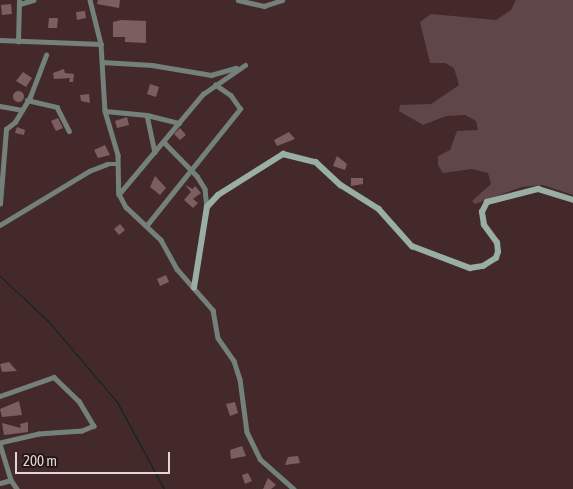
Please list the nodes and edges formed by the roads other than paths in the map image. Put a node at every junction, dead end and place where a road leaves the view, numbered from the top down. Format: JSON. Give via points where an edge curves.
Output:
{"nodes":[{"id":1,"x":33,"y":0,"type":"edge"},
{"id":2,"x":90,"y":0,"type":"edge"},
{"id":3,"x":238,"y":0,"type":"edge"},
{"id":4,"x":282,"y":0,"type":"edge"},
{"id":5,"x":19,"y":2,"type":"edge"},
{"id":6,"x":0,"y":40,"type":"edge"},
{"id":7,"x":18,"y":42,"type":"junction"},
{"id":8,"x":101,"y":44,"type":"junction"},
{"id":9,"x":46,"y":55,"type":"dead end"},
{"id":10,"x":102,"y":62,"type":"junction"},
{"id":11,"x":215,"y":85,"type":"junction"},
{"id":12,"x":27,"y":100,"type":"junction"},
{"id":13,"x":0,"y":106,"type":"edge"},
{"id":14,"x":22,"y":110,"type":"junction"},
{"id":15,"x":105,"y":111,"type":"junction"},
{"id":16,"x":147,"y":115,"type":"junction"},
{"id":17,"x":179,"y":123,"type":"junction"},
{"id":18,"x":69,"y":131,"type":"dead end"},
{"id":19,"x":164,"y":142,"type":"junction"},
{"id":20,"x":154,"y":152,"type":"junction"},
{"id":21,"x":118,"y":164,"type":"junction"},
{"id":22,"x":190,"y":168,"type":"junction"},
{"id":23,"x":119,"y":194,"type":"junction"},
{"id":24,"x":573,"y":200,"type":"edge"},
{"id":25,"x":0,"y":204,"type":"edge"},
{"id":26,"x":207,"y":207,"type":"junction"},
{"id":27,"x":0,"y":225,"type":"edge"},
{"id":28,"x":147,"y":225,"type":"junction"},
{"id":29,"x":194,"y":288,"type":"junction"},
{"id":30,"x":0,"y":396,"type":"edge"},
{"id":31,"x":0,"y":443,"type":"edge"},
{"id":32,"x":11,"y":480,"type":"junction"},
{"id":33,"x":0,"y":483,"type":"edge"},
{"id":34,"x":18,"y":489,"type":"edge"},
{"id":35,"x":294,"y":489,"type":"edge"}],
"edges":[{"from":1,"to":5,"type":"street"},
{"from":2,"to":8,"type":"street"},
{"from":3,"to":4,"type":"street","via":[[264,6]]},
{"from":5,"to":7,"type":"street"},
{"from":6,"to":7,"type":"street"},
{"from":7,"to":8,"type":"street"},
{"from":8,"to":10,"type":"street"},
{"from":9,"to":12,"type":"street"},
{"from":10,"to":11,"type":"street","via":[[144,64],[211,75],[245,65]]},
{"from":10,"to":15,"type":"street"},
{"from":11,"to":17,"type":"street","via":[[203,94]]},
{"from":11,"to":22,"type":"street","via":[[231,96],[240,109]]},
{"from":12,"to":14,"type":"street"},
{"from":12,"to":18,"type":"street","via":[[57,107]]},
{"from":13,"to":14,"type":"street"},
{"from":14,"to":25,"type":"street","via":[[6,129]]},
{"from":15,"to":16,"type":"street"},
{"from":15,"to":21,"type":"street"},
{"from":16,"to":17,"type":"street"},
{"from":16,"to":20,"type":"street"},
{"from":17,"to":19,"type":"street"},
{"from":19,"to":20,"type":"street"},
{"from":19,"to":22,"type":"street"},
{"from":20,"to":23,"type":"street"},
{"from":21,"to":23,"type":"street"},
{"from":21,"to":27,"type":"street","via":[[107,164],[89,171]]},
{"from":22,"to":26,"type":"street","via":[[205,188]]},
{"from":22,"to":28,"type":"street"},
{"from":23,"to":28,"type":"street","via":[[126,207]]},
{"from":24,"to":26,"type":"street","via":[[538,189],[488,202],[482,212],[484,225],[497,243],[498,252],[496,258],[482,266],[470,268],[412,246],[379,209],[341,185],[316,162],[283,154],[218,195]]},
{"from":26,"to":29,"type":"street"},
{"from":28,"to":29,"type":"street"},
{"from":29,"to":35,"type":"street","via":[[213,310],[218,338],[234,361],[247,432],[260,459]]},
{"from":30,"to":31,"type":"street","via":[[54,377],[79,401],[94,426],[82,431],[39,434]]},
{"from":31,"to":32,"type":"street"},
{"from":32,"to":33,"type":"street"},
{"from":32,"to":34,"type":"street"}]}
